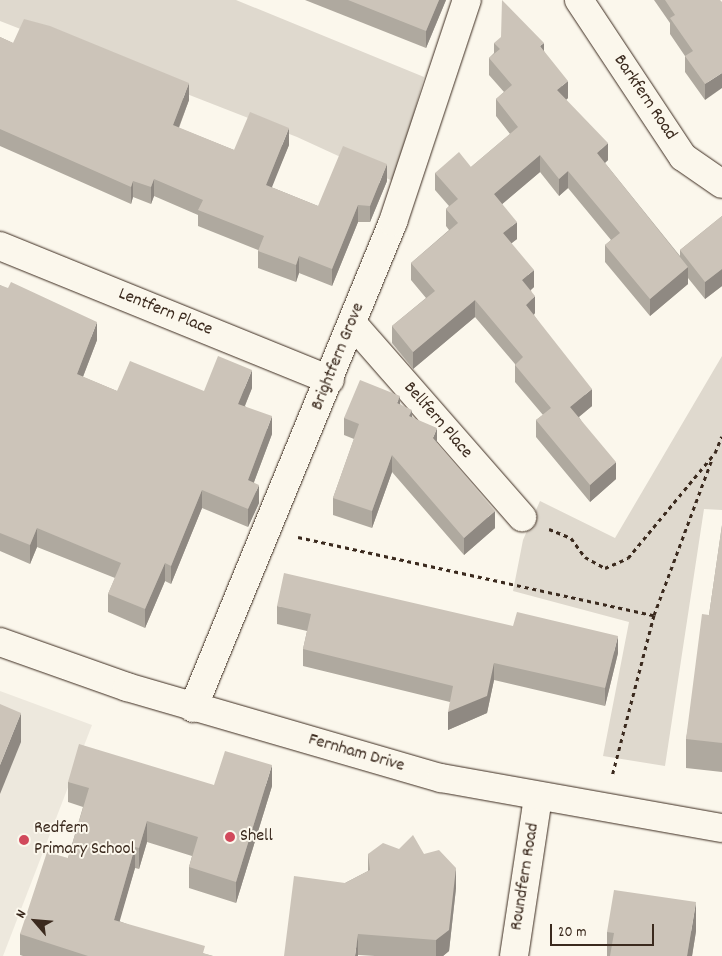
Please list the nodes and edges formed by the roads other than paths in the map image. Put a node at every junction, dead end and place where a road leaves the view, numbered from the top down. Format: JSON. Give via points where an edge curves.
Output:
{"nodes":[{"id":1,"x":467,"y":0,"type":"edge"},
{"id":2,"x":579,"y":0,"type":"edge"},
{"id":3,"x":722,"y":184,"type":"edge"},
{"id":4,"x":0,"y":246,"type":"edge"},
{"id":5,"x":353,"y":324,"type":"junction"},
{"id":6,"x":330,"y":380,"type":"junction"},
{"id":7,"x":522,"y":518,"type":"road end"},
{"id":8,"x":0,"y":642,"type":"edge"},
{"id":9,"x":193,"y":708,"type":"junction"},
{"id":10,"x":538,"y":798,"type":"junction"},
{"id":11,"x":722,"y":828,"type":"edge"},
{"id":12,"x":514,"y":956,"type":"edge"}],
"edges":[{"from":1,"to":5,"type":"street","name":"Brightfern Grove","via":[[393,222]]},
{"from":2,"to":3,"type":"street","name":"Barkfern Road","via":[[683,157]]},
{"from":4,"to":6,"type":"street","name":"Lentfern Place"},
{"from":5,"to":6,"type":"street","name":"Brightfern Grove"},
{"from":5,"to":7,"type":"street","name":"Bellfern Place"},
{"from":6,"to":9,"type":"street","name":"Brightfern Grove"},
{"from":8,"to":9,"type":"street","name":"Fernham Drive"},
{"from":9,"to":10,"type":"street","name":"Fernham Drive","via":[[441,778]]},
{"from":10,"to":11,"type":"street","name":"Fernham Drive"},
{"from":10,"to":12,"type":"street","name":"Roundfern Road"}]}
